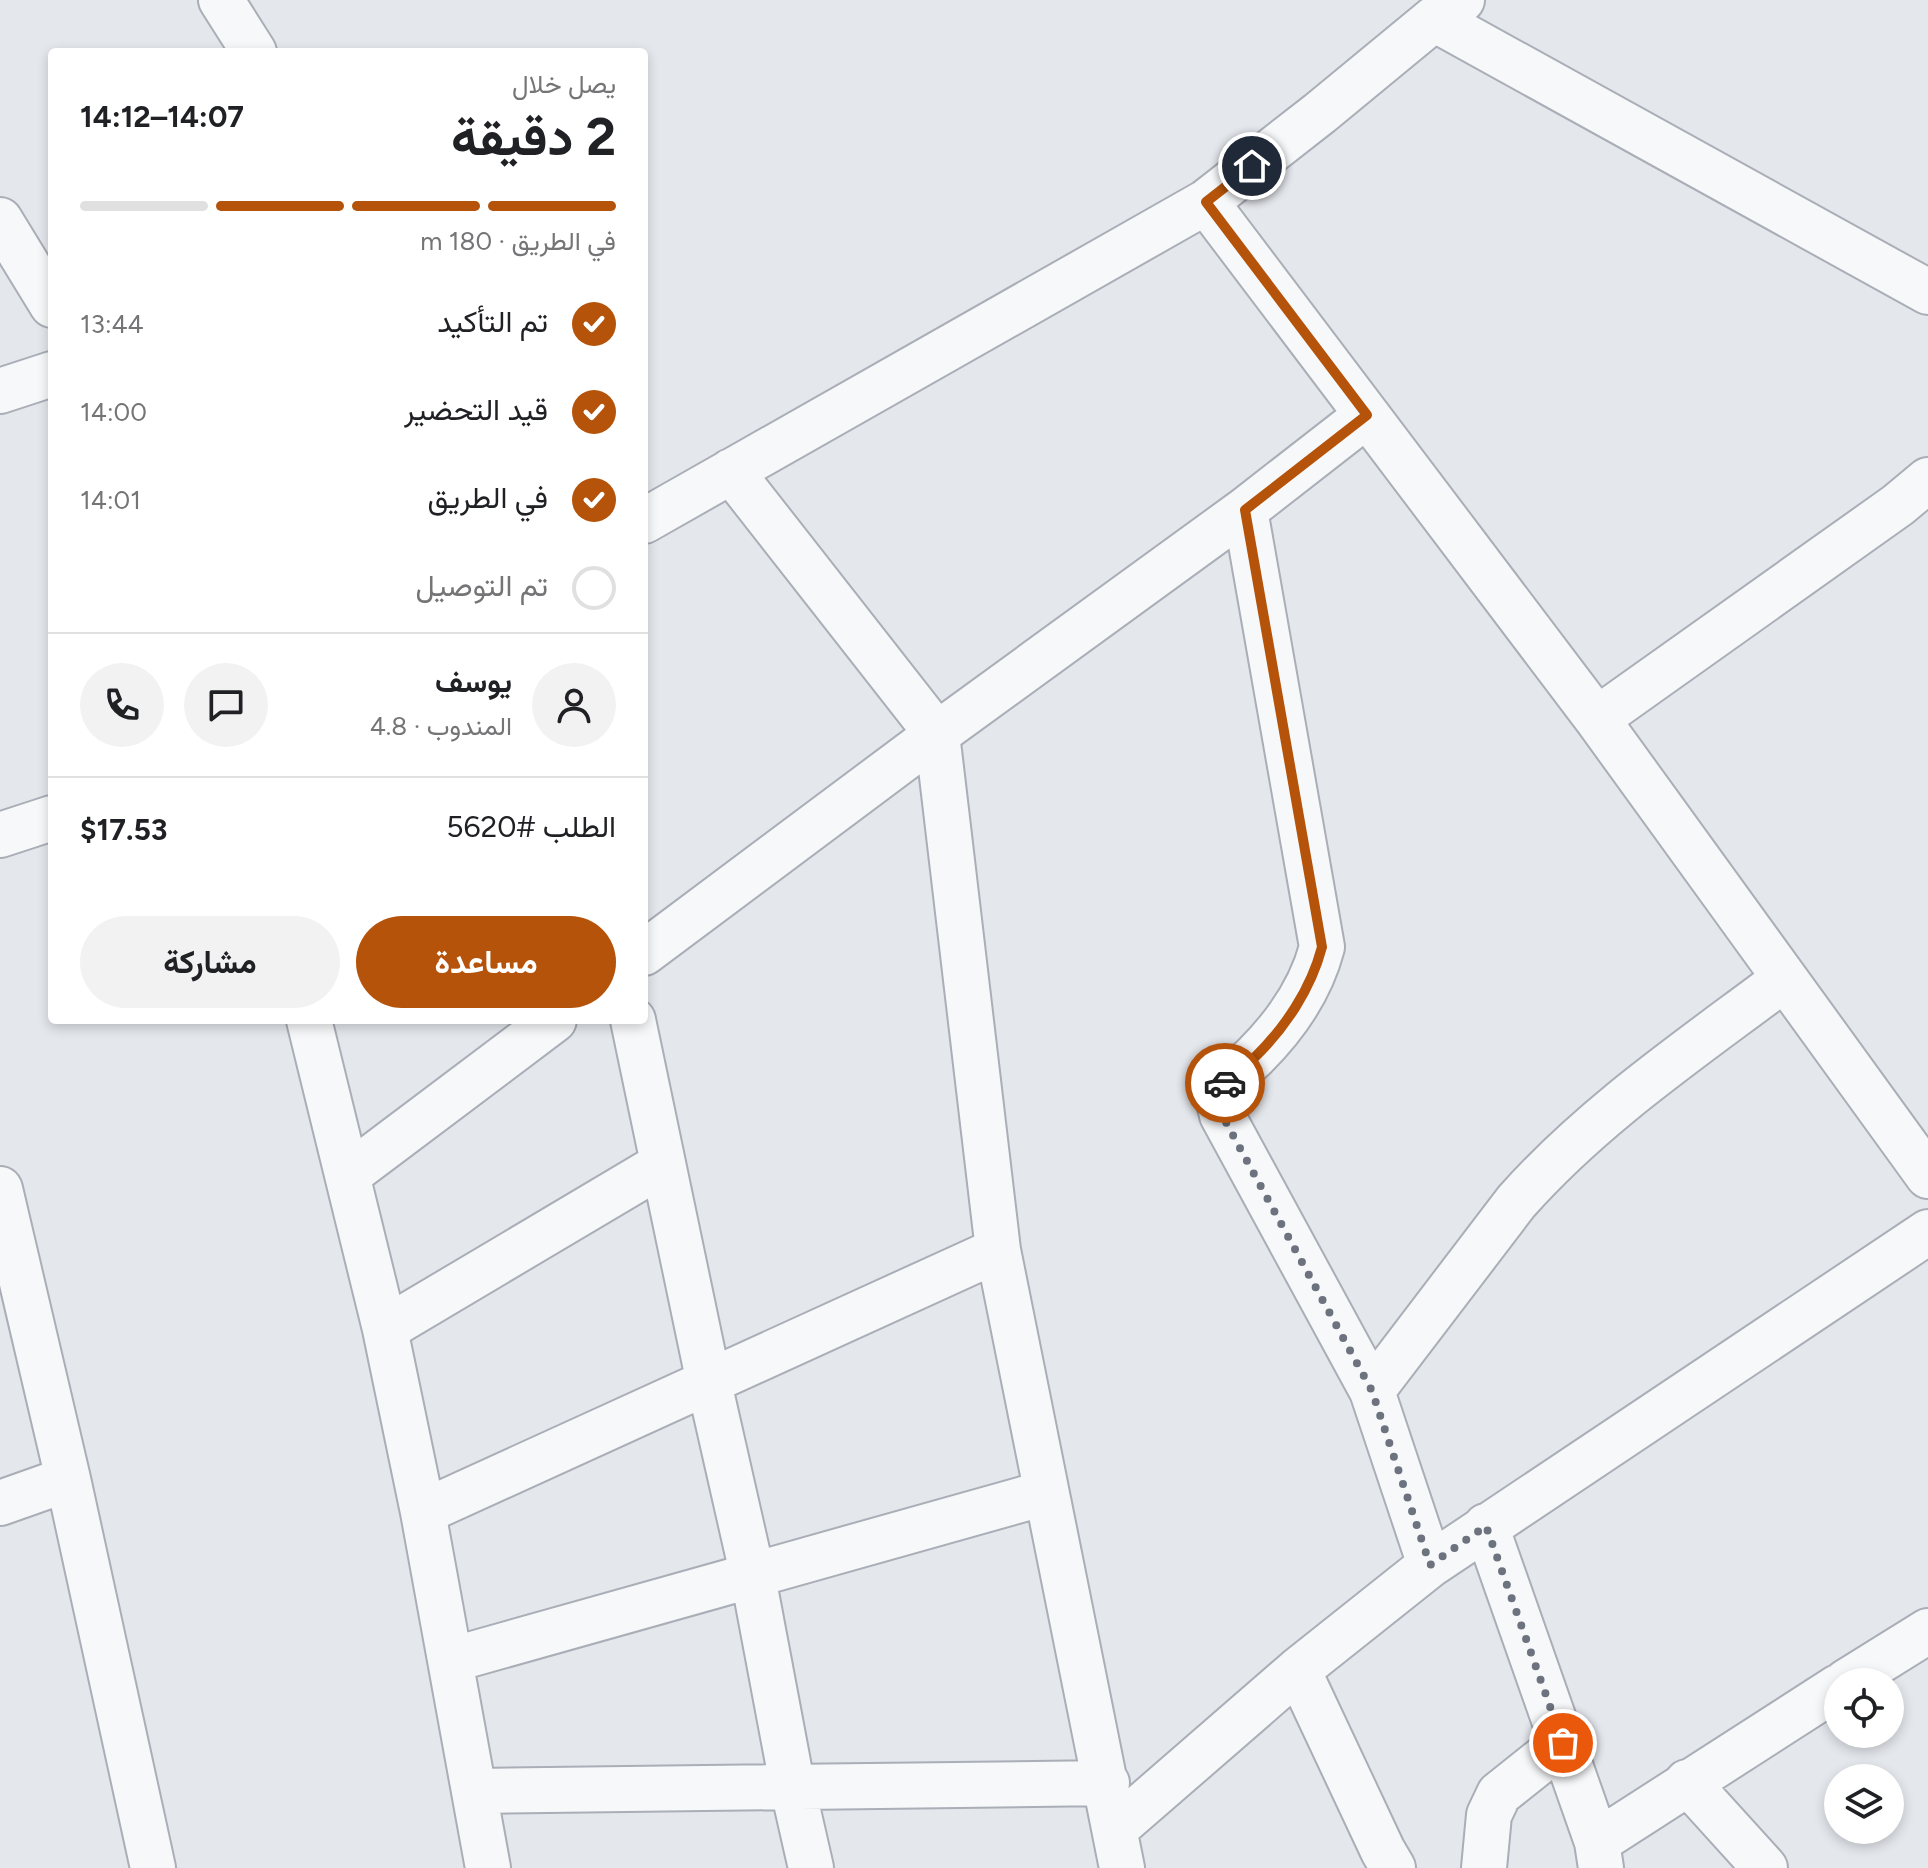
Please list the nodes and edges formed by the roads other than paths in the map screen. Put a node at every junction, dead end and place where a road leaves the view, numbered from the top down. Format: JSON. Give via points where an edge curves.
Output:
{"nodes":[{"id":1,"x":221,"y":0,"type":"edge"},
{"id":2,"x":1448,"y":9,"type":"edge"},
{"id":3,"x":251,"y":48,"type":"edge"},
{"id":4,"x":1206,"y":202,"type":"junction"},
{"id":5,"x":0,"y":220,"type":"edge"},
{"id":6,"x":1928,"y":292,"type":"edge"},
{"id":7,"x":48,"y":298,"type":"edge"},
{"id":8,"x":48,"y":375,"type":"edge"},
{"id":9,"x":0,"y":391,"type":"edge"},
{"id":10,"x":1367,"y":415,"type":"junction"},
{"id":11,"x":731,"y":471,"type":"junction"},
{"id":12,"x":1918,"y":502,"type":"edge"},
{"id":13,"x":1245,"y":510,"type":"junction"},
{"id":14,"x":648,"y":519,"type":"edge"},
{"id":15,"x":1597,"y":719,"type":"junction"},
{"id":16,"x":937,"y":734,"type":"junction"},
{"id":17,"x":48,"y":819,"type":"edge"},
{"id":18,"x":0,"y":835,"type":"edge"},
{"id":19,"x":648,"y":950,"type":"edge"},
{"id":20,"x":1784,"y":979,"type":"junction"},
{"id":21,"x":310,"y":1024,"type":"edge"},
{"id":22,"x":549,"y":1024,"type":"edge"},
{"id":23,"x":634,"y":1024,"type":"edge"},
{"id":24,"x":663,"y":1164,"type":"junction"},
{"id":25,"x":348,"y":1175,"type":"junction"},
{"id":26,"x":1928,"y":1176,"type":"edge"},
{"id":27,"x":0,"y":1189,"type":"edge"},
{"id":28,"x":1928,"y":1232,"type":"edge"},
{"id":29,"x":998,"y":1250,"type":"junction"},
{"id":30,"x":385,"y":1329,"type":"junction"},
{"id":31,"x":709,"y":1383,"type":"junction"},
{"id":32,"x":1372,"y":1391,"type":"junction"},
{"id":33,"x":68,"y":1479,"type":"junction"},
{"id":34,"x":1045,"y":1493,"type":"junction"},
{"id":35,"x":0,"y":1503,"type":"edge"},
{"id":36,"x":423,"y":1512,"type":"junction"},
{"id":37,"x":1486,"y":1526,"type":"junction"},
{"id":38,"x":1430,"y":1565,"type":"junction"},
{"id":39,"x":753,"y":1577,"type":"junction"},
{"id":40,"x":1928,"y":1631,"type":"edge"},
{"id":41,"x":451,"y":1660,"type":"junction"},
{"id":42,"x":1869,"y":1668,"type":"edge"},
{"id":43,"x":1298,"y":1670,"type":"junction"},
{"id":44,"x":1824,"y":1696,"type":"edge"},
{"id":45,"x":1563,"y":1743,"type":"junction"},
{"id":46,"x":1687,"y":1782,"type":"junction"},
{"id":47,"x":1107,"y":1783,"type":"junction"},
{"id":48,"x":793,"y":1789,"type":"junction"},
{"id":49,"x":476,"y":1791,"type":"junction"},
{"id":50,"x":1118,"y":1848,"type":"edge"},
{"id":51,"x":1599,"y":1855,"type":"edge"},
{"id":52,"x":153,"y":1868,"type":"edge"},
{"id":53,"x":488,"y":1868,"type":"edge"},
{"id":54,"x":811,"y":1868,"type":"edge"},
{"id":55,"x":1393,"y":1868,"type":"edge"},
{"id":56,"x":1484,"y":1868,"type":"edge"},
{"id":57,"x":1765,"y":1868,"type":"edge"}],
"edges":[{"from":1,"to":3,"type":"street"},
{"from":2,"to":4,"type":"street"},
{"from":2,"to":6,"type":"street"},
{"from":4,"to":10,"type":"street"},
{"from":4,"to":11,"type":"street"},
{"from":5,"to":7,"type":"street"},
{"from":8,"to":9,"type":"street"},
{"from":10,"to":13,"type":"street"},
{"from":10,"to":15,"type":"street"},
{"from":11,"to":14,"type":"street"},
{"from":11,"to":16,"type":"street"},
{"from":12,"to":15,"type":"street"},
{"from":13,"to":16,"type":"street"},
{"from":13,"to":32,"type":"street","via":[[1322,947],[1298,1003],[1218,1095],[1222,1115]]},
{"from":15,"to":20,"type":"street"},
{"from":16,"to":19,"type":"street"},
{"from":16,"to":29,"type":"street"},
{"from":17,"to":18,"type":"street"},
{"from":20,"to":26,"type":"street"},
{"from":20,"to":32,"type":"street","via":[[1617,1106],[1541,1174]]},
{"from":21,"to":25,"type":"street"},
{"from":22,"to":25,"type":"street"},
{"from":23,"to":24,"type":"street"},
{"from":24,"to":30,"type":"street"},
{"from":24,"to":31,"type":"street"},
{"from":25,"to":30,"type":"street"},
{"from":27,"to":33,"type":"street"},
{"from":28,"to":37,"type":"street"},
{"from":29,"to":31,"type":"street"},
{"from":29,"to":34,"type":"street"},
{"from":30,"to":36,"type":"street"},
{"from":31,"to":36,"type":"street"},
{"from":31,"to":39,"type":"street"},
{"from":32,"to":38,"type":"street"},
{"from":33,"to":35,"type":"street"},
{"from":33,"to":52,"type":"street"},
{"from":34,"to":39,"type":"street"},
{"from":34,"to":47,"type":"street"},
{"from":36,"to":41,"type":"street"},
{"from":37,"to":38,"type":"street"},
{"from":37,"to":45,"type":"street"},
{"from":38,"to":43,"type":"street"},
{"from":39,"to":41,"type":"street"},
{"from":39,"to":48,"type":"street"},
{"from":40,"to":42,"type":"street"},
{"from":41,"to":49,"type":"street"},
{"from":43,"to":50,"type":"street"},
{"from":43,"to":55,"type":"street"},
{"from":44,"to":46,"type":"street"},
{"from":45,"to":51,"type":"street"},
{"from":45,"to":56,"type":"street","via":[[1499,1794],[1489,1815]]},
{"from":46,"to":51,"type":"street"},
{"from":46,"to":57,"type":"street"},
{"from":47,"to":48,"type":"street"},
{"from":47,"to":50,"type":"street"},
{"from":48,"to":49,"type":"street"},
{"from":48,"to":54,"type":"street"},
{"from":49,"to":53,"type":"street"}]}
